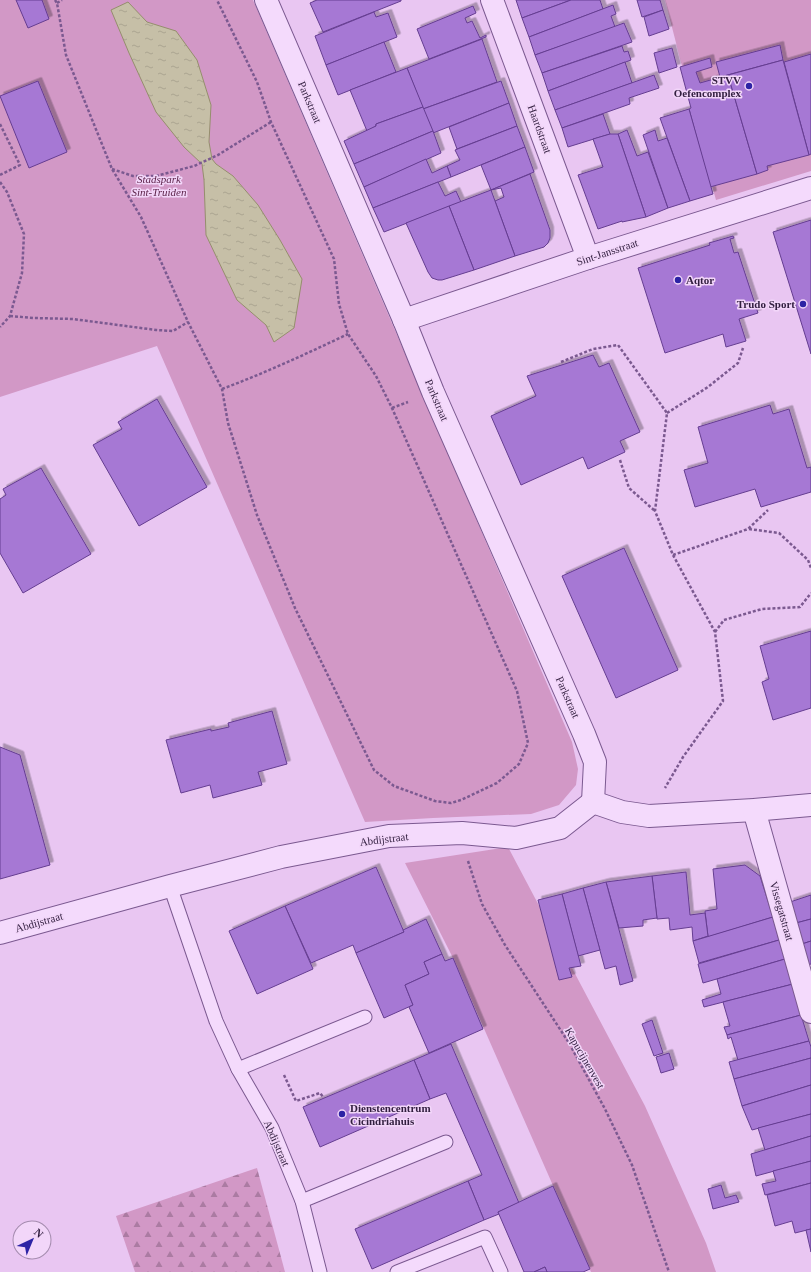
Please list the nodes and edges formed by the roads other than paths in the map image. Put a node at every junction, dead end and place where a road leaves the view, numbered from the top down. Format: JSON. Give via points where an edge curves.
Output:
{"nodes":[{"id":1,"x":266,"y":0,"type":"edge"},
{"id":2,"x":492,"y":0,"type":"edge"},
{"id":3,"x":811,"y":188,"type":"edge"},
{"id":4,"x":588,"y":258,"type":"junction"},
{"id":5,"x":404,"y":320,"type":"junction"},
{"id":6,"x":593,"y":802,"type":"junction"},
{"id":7,"x":811,"y":805,"type":"edge"},
{"id":8,"x":754,"y":810,"type":"junction"},
{"id":9,"x":170,"y":886,"type":"junction"},
{"id":10,"x":0,"y":933,"type":"edge"},
{"id":11,"x":811,"y":1012,"type":"edge"},
{"id":12,"x":365,"y":1017,"type":"dead end"},
{"id":13,"x":238,"y":1069,"type":"junction"},
{"id":14,"x":446,"y":1142,"type":"dead end"},
{"id":15,"x":302,"y":1201,"type":"junction"},
{"id":16,"x":320,"y":1272,"type":"edge"},
{"id":17,"x":397,"y":1272,"type":"edge"},
{"id":18,"x":501,"y":1272,"type":"edge"}],
"edges":[{"from":1,"to":5,"type":"street","name":"Parkstraat"},
{"from":2,"to":4,"type":"street","name":"Haardstraat"},
{"from":3,"to":4,"type":"street","name":"Sint-Jansstraat"},
{"from":4,"to":5,"type":"street","name":"Sint-Jansstraat"},
{"from":5,"to":6,"type":"street","name":"Parkstraat","via":[[595,762]]},
{"from":6,"to":8,"type":"street","via":[[622,812],[649,816]]},
{"from":6,"to":9,"type":"street","name":"Abdijstraat","via":[[560,828],[516,838],[462,833],[389,836],[281,857]]},
{"from":7,"to":8,"type":"street"},
{"from":8,"to":11,"type":"street","name":"Vissegatstraat"},
{"from":9,"to":10,"type":"street","name":"Abdijstraat"},
{"from":9,"to":13,"type":"lane","name":"Abdijstraat","via":[[216,1021]]},
{"from":12,"to":13,"type":"lane"},
{"from":13,"to":15,"type":"lane","name":"Abdijstraat","via":[[272,1128]]},
{"from":14,"to":15,"type":"lane"},
{"from":15,"to":16,"type":"lane","name":"Abdijstraat"},
{"from":17,"to":18,"type":"lane","via":[[485,1237]]}]}
